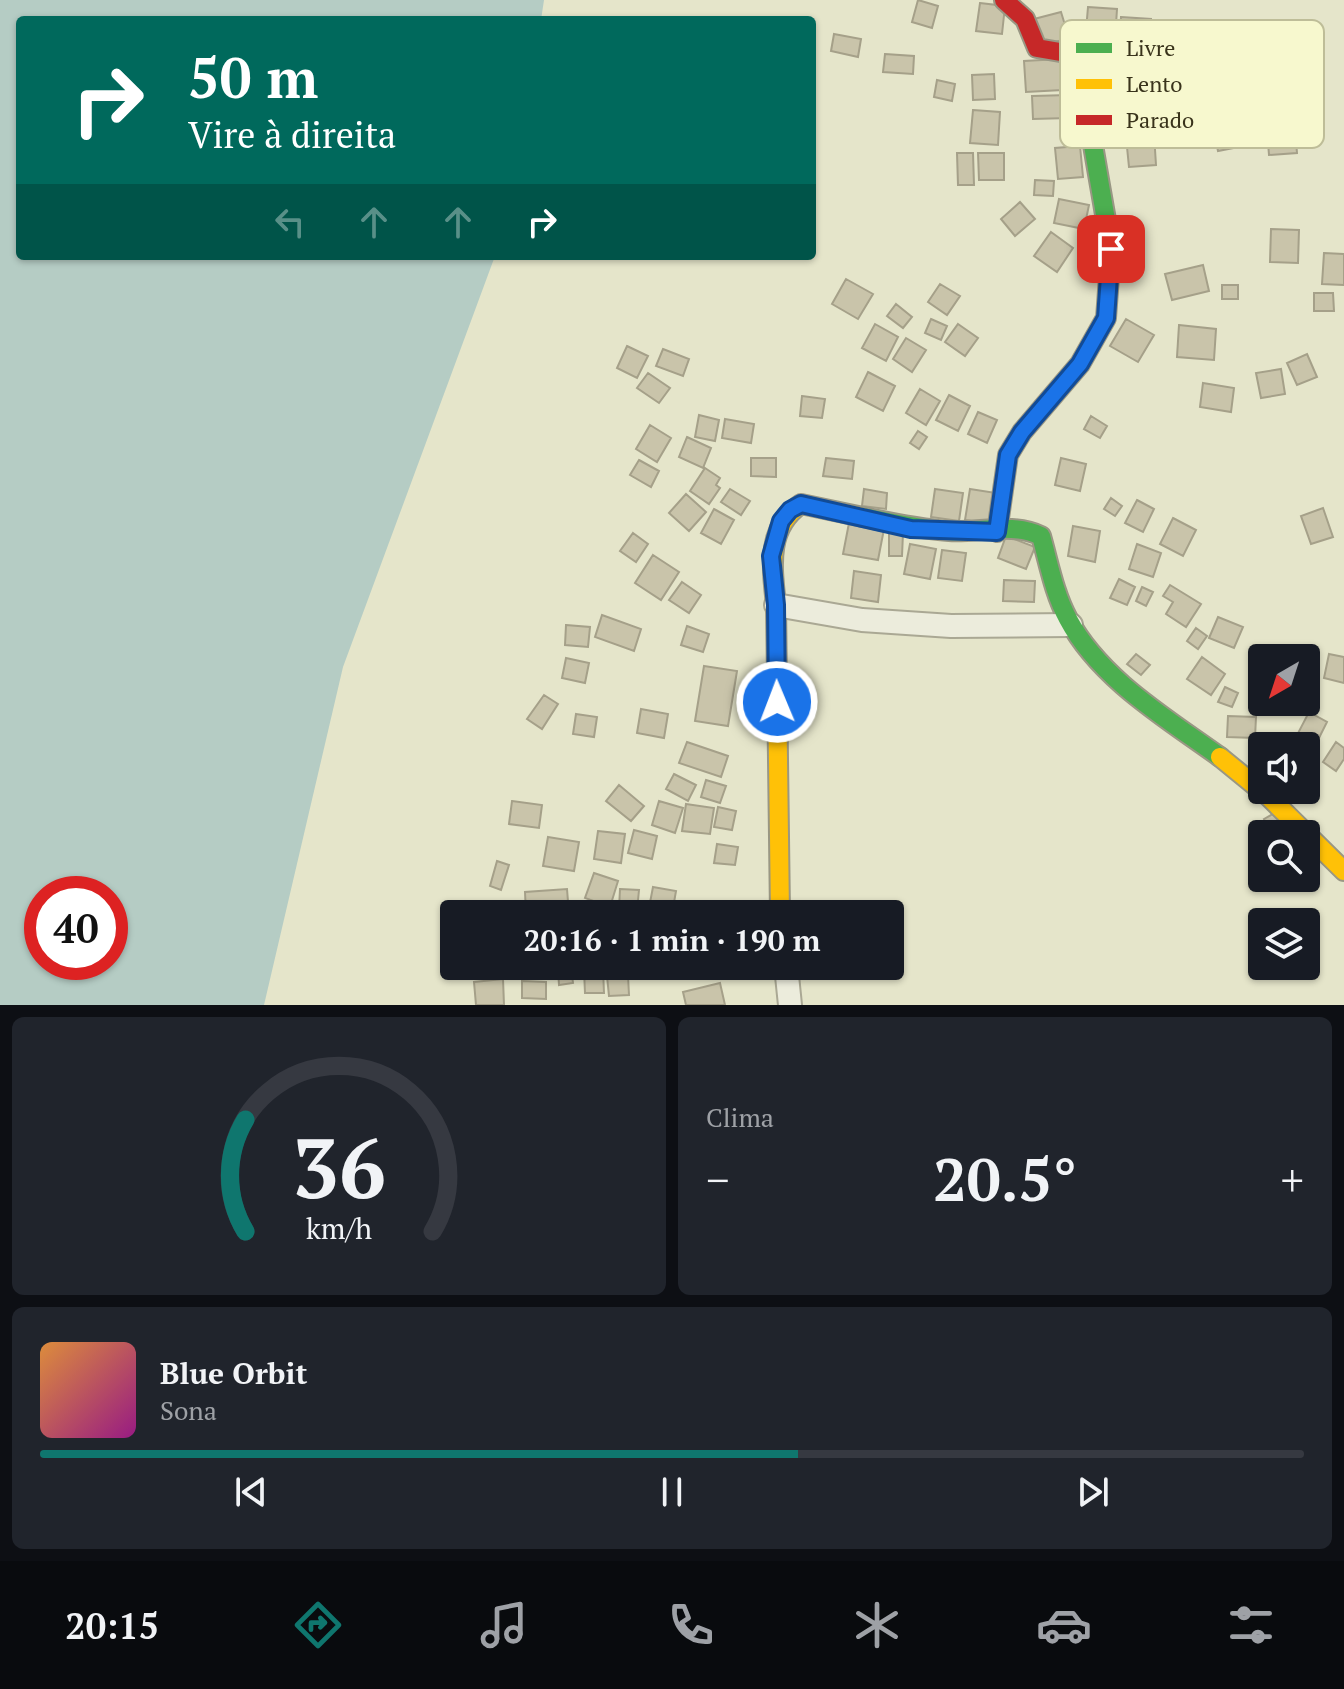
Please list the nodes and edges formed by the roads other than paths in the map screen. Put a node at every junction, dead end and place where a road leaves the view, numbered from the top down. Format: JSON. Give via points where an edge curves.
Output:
{"nodes":[{"id":1,"x":1004,"y":0,"type":"edge"},
{"id":2,"x":1060,"y":53,"type":"edge"},
{"id":3,"x":1094,"y":148,"type":"edge"},
{"id":4,"x":997,"y":532,"type":"junction"},
{"id":5,"x":776,"y":605,"type":"junction"},
{"id":6,"x":1071,"y":625,"type":"junction"},
{"id":7,"x":1344,"y":871,"type":"edge"},
{"id":8,"x":780,"y":900,"type":"edge"},
{"id":9,"x":787,"y":980,"type":"edge"},
{"id":10,"x":790,"y":1005,"type":"edge"}],
"edges":[{"from":1,"to":2,"type":"street","via":[[1027,25],[1032,45]]},
{"from":3,"to":4,"type":"street","via":[[1111,249],[1106,318],[1080,364],[1008,455]]},
{"from":4,"to":5,"type":"street","via":[[911,529],[801,504],[781,521],[771,556]]},
{"from":4,"to":6,"type":"street","via":[[1025,529],[1041,536]]},
{"from":5,"to":6,"type":"street","via":[[862,620]]},
{"from":5,"to":8,"type":"street"},
{"from":6,"to":7,"type":"street","via":[[1134,693],[1245,776]]},
{"from":9,"to":10,"type":"street"}]}
